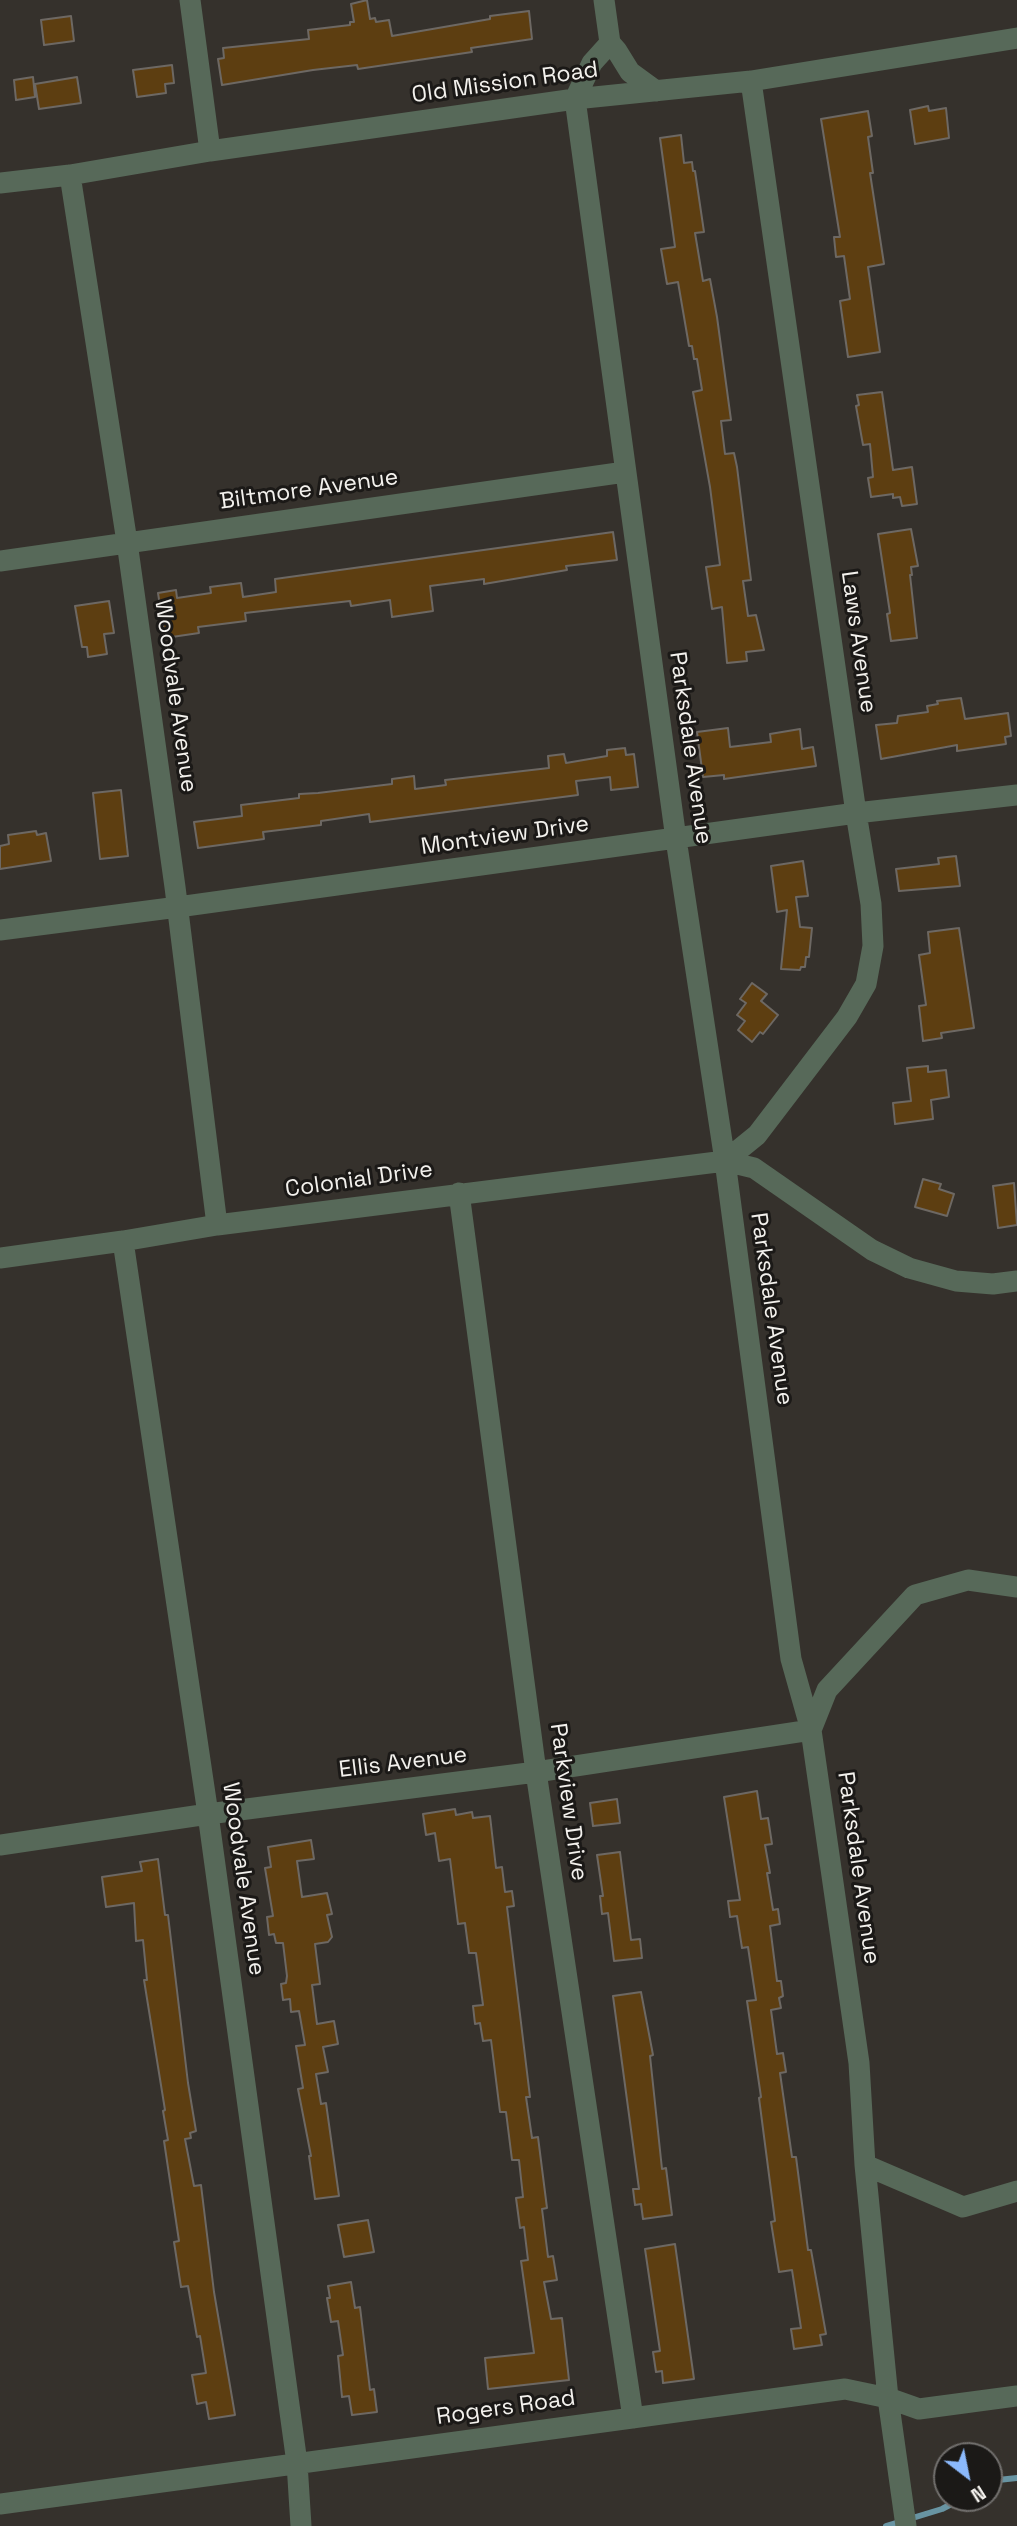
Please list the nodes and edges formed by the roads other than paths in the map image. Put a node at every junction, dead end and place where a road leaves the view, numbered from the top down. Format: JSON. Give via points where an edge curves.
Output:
{"nodes":[{"id":1,"x":190,"y":0,"type":"edge"},
{"id":2,"x":604,"y":0,"type":"edge"},
{"id":3,"x":1017,"y":38,"type":"edge"},
{"id":4,"x":610,"y":43,"type":"junction"},
{"id":5,"x":751,"y":82,"type":"junction"},
{"id":6,"x":656,"y":91,"type":"junction"},
{"id":7,"x":575,"y":99,"type":"junction"},
{"id":8,"x":209,"y":151,"type":"junction"},
{"id":9,"x":70,"y":175,"type":"junction"},
{"id":10,"x":0,"y":183,"type":"edge"},
{"id":11,"x":625,"y":472,"type":"junction"},
{"id":12,"x":127,"y":542,"type":"junction"},
{"id":13,"x":0,"y":561,"type":"edge"},
{"id":14,"x":1017,"y":795,"type":"edge"},
{"id":15,"x":856,"y":813,"type":"junction"},
{"id":16,"x":676,"y":839,"type":"junction"},
{"id":17,"x":178,"y":908,"type":"junction"},
{"id":18,"x":0,"y":930,"type":"edge"},
{"id":19,"x":725,"y":1161,"type":"junction"},
{"id":20,"x":459,"y":1193,"type":"junction"},
{"id":21,"x":217,"y":1225,"type":"junction"},
{"id":22,"x":123,"y":1241,"type":"junction"},
{"id":23,"x":0,"y":1258,"type":"edge"},
{"id":24,"x":1017,"y":1281,"type":"edge"},
{"id":25,"x":1017,"y":1587,"type":"edge"},
{"id":26,"x":811,"y":1730,"type":"junction"},
{"id":27,"x":536,"y":1772,"type":"junction"},
{"id":28,"x":208,"y":1814,"type":"junction"},
{"id":29,"x":0,"y":1845,"type":"edge"},
{"id":30,"x":865,"y":2165,"type":"junction"},
{"id":31,"x":1017,"y":2191,"type":"edge"},
{"id":32,"x":1017,"y":2396,"type":"edge"},
{"id":33,"x":888,"y":2398,"type":"junction"},
{"id":34,"x":633,"y":2418,"type":"junction"},
{"id":35,"x":297,"y":2463,"type":"junction"},
{"id":36,"x":0,"y":2504,"type":"edge"},
{"id":37,"x":301,"y":2526,"type":"edge"},
{"id":38,"x":906,"y":2526,"type":"edge"}],
"edges":[{"from":1,"to":8,"type":"street"},
{"from":2,"to":4,"type":"street"},
{"from":3,"to":5,"type":"street","name":"Old Mission Road"},
{"from":4,"to":6,"type":"street","via":[[630,72]]},
{"from":4,"to":7,"type":"street","via":[[592,63]]},
{"from":5,"to":6,"type":"street","name":"Old Mission Road"},
{"from":5,"to":15,"type":"street","name":"Laws Avenue"},
{"from":6,"to":7,"type":"street","name":"Old Mission Road"},
{"from":7,"to":8,"type":"street","name":"Old Mission Road"},
{"from":7,"to":11,"type":"street","name":"Parksdale Avenue"},
{"from":8,"to":9,"type":"street","name":"Old Mission Road"},
{"from":9,"to":10,"type":"street","name":"Old Mission Road"},
{"from":9,"to":12,"type":"street","name":"Woodvale Avenue"},
{"from":11,"to":12,"type":"street","name":"Biltmore Avenue"},
{"from":11,"to":16,"type":"street","name":"Parksdale Avenue"},
{"from":12,"to":13,"type":"street","name":"Biltmore Avenue"},
{"from":12,"to":17,"type":"street","name":"Woodvale Avenue"},
{"from":14,"to":15,"type":"street","name":"Montview Drive"},
{"from":15,"to":16,"type":"street","name":"Montview Drive"},
{"from":15,"to":19,"type":"street","name":"Laws Avenue","via":[[871,904],[873,946],[866,984],[848,1017],[757,1135]]},
{"from":16,"to":17,"type":"street","name":"Montview Drive"},
{"from":16,"to":19,"type":"street","name":"Parksdale Avenue"},
{"from":17,"to":18,"type":"street","name":"Montview Drive"},
{"from":17,"to":21,"type":"street","name":"Woodvale Avenue"},
{"from":19,"to":20,"type":"street","name":"Colonial Drive"},
{"from":19,"to":24,"type":"street","via":[[754,1168],[872,1251],[909,1268],[956,1281]]},
{"from":19,"to":26,"type":"street","name":"Parksdale Avenue","via":[[791,1659]]},
{"from":20,"to":21,"type":"street","name":"Colonial Drive"},
{"from":20,"to":27,"type":"street","name":"Parkview Drive"},
{"from":21,"to":22,"type":"street","name":"Colonial Drive"},
{"from":22,"to":23,"type":"street","name":"Colonial Drive"},
{"from":22,"to":28,"type":"street","name":"Woodvale Avenue"},
{"from":25,"to":26,"type":"street","via":[[968,1580],[915,1595],[827,1690]]},
{"from":26,"to":27,"type":"street","name":"Ellis Avenue"},
{"from":26,"to":30,"type":"street","name":"Parksdale Avenue","via":[[859,2063]]},
{"from":27,"to":28,"type":"street","name":"Ellis Avenue"},
{"from":27,"to":34,"type":"street","name":"Parkview Drive"},
{"from":28,"to":29,"type":"street","name":"Ellis Avenue"},
{"from":28,"to":35,"type":"street","name":"Woodvale Avenue"},
{"from":30,"to":31,"type":"street","via":[[963,2207]]},
{"from":30,"to":33,"type":"street","name":"Parksdale Avenue"},
{"from":32,"to":33,"type":"street","name":"Rogers Road","via":[[919,2409]]},
{"from":33,"to":34,"type":"street","name":"Rogers Road","via":[[845,2389]]},
{"from":33,"to":38,"type":"street","name":"Parksdale Avenue"},
{"from":34,"to":35,"type":"street","name":"Rogers Road"},
{"from":35,"to":36,"type":"street","name":"Rogers Road"},
{"from":35,"to":37,"type":"street","name":"Woodvale Avenue"}]}
